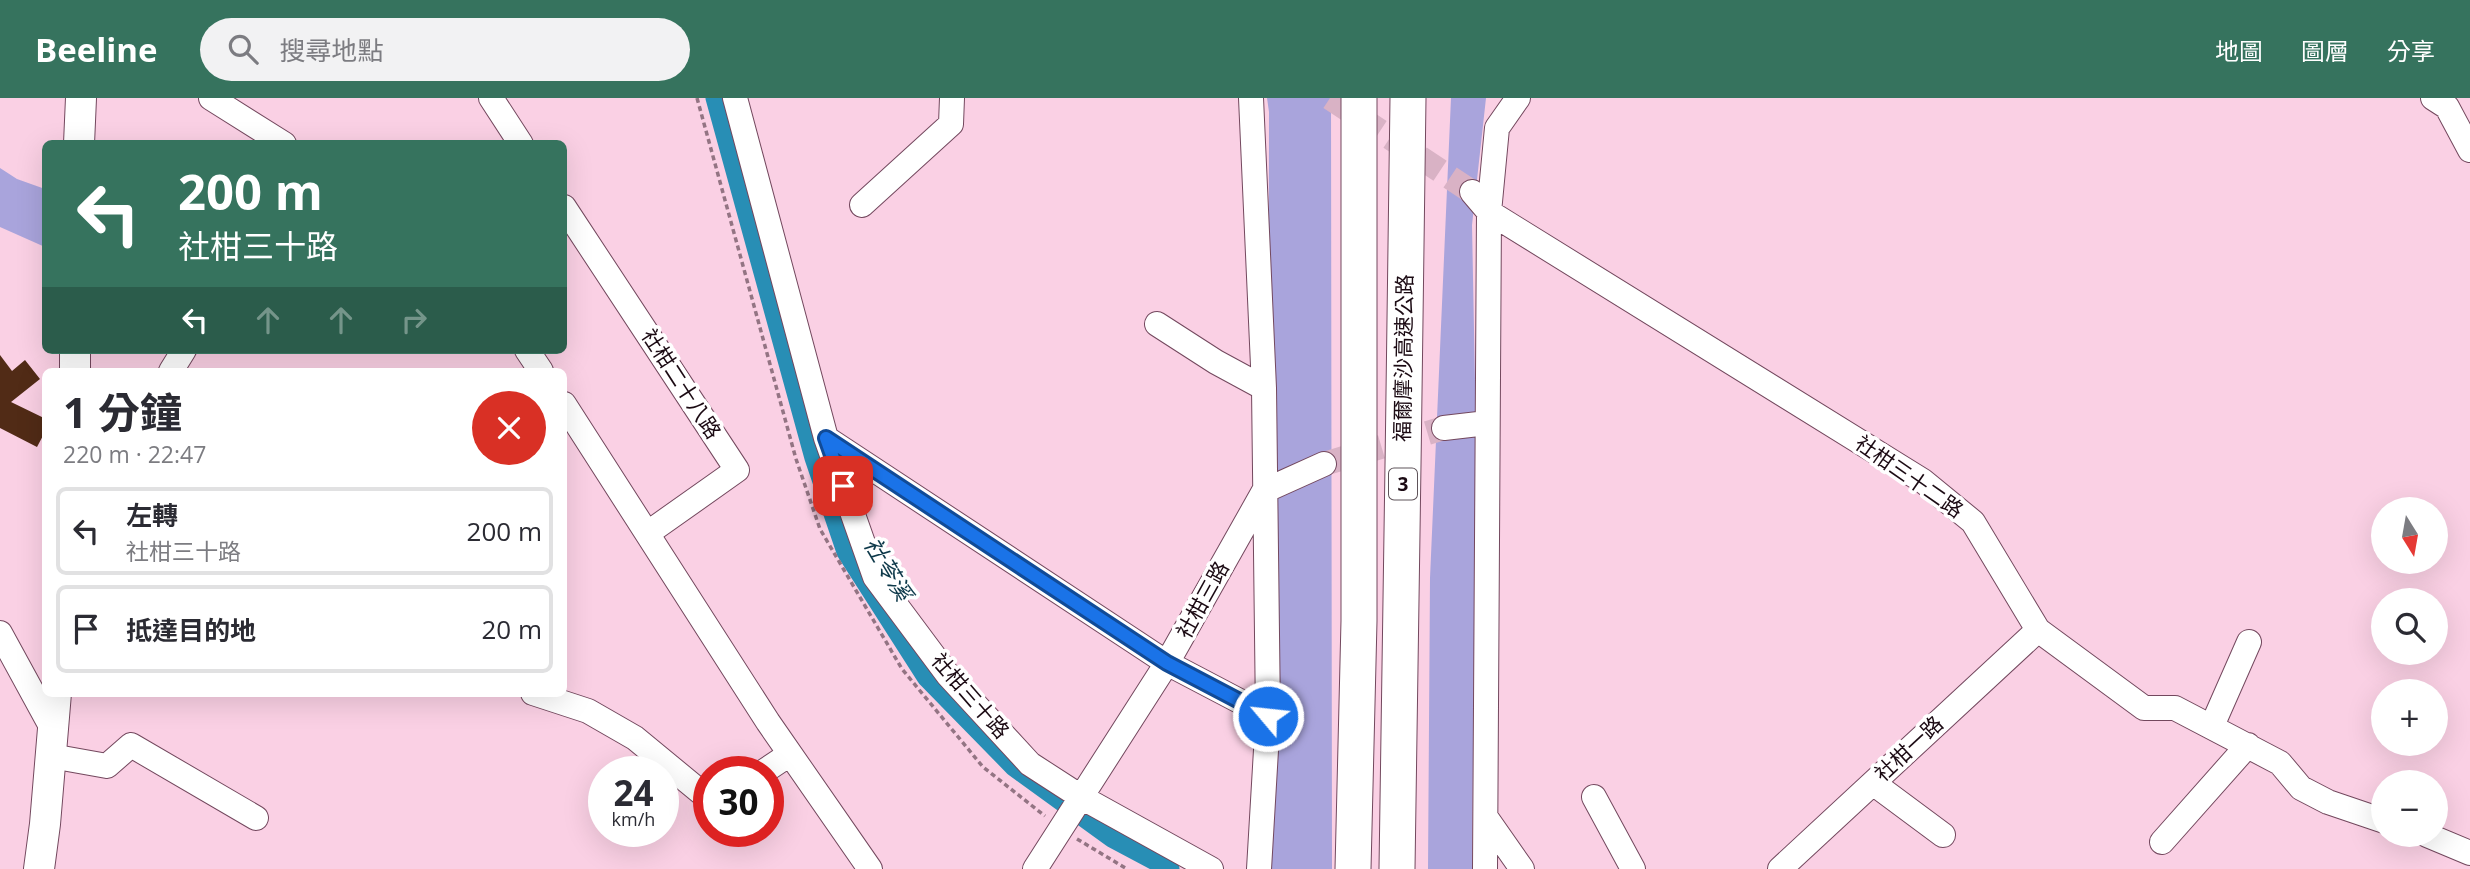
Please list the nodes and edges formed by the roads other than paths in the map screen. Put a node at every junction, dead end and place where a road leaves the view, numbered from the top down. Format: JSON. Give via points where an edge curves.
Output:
{"nodes":[{"id":1,"x":81,"y":98,"type":"edge"},
{"id":2,"x":211,"y":98,"type":"edge"},
{"id":3,"x":491,"y":98,"type":"edge"},
{"id":4,"x":735,"y":98,"type":"edge"},
{"id":5,"x":952,"y":98,"type":"edge"},
{"id":6,"x":1251,"y":98,"type":"edge"},
{"id":7,"x":1337,"y":98,"type":"edge"},
{"id":8,"x":1359,"y":98,"type":"edge"},
{"id":9,"x":1408,"y":98,"type":"edge"},
{"id":10,"x":1425,"y":98,"type":"edge"},
{"id":11,"x":1518,"y":98,"type":"edge"},
{"id":12,"x":2433,"y":98,"type":"edge"},
{"id":13,"x":79,"y":140,"type":"edge"},
{"id":14,"x":278,"y":140,"type":"edge"},
{"id":15,"x":519,"y":140,"type":"edge"},
{"id":16,"x":2470,"y":150,"type":"edge"},
{"id":17,"x":1472,"y":192,"type":"tunnel mouth"},
{"id":18,"x":862,"y":205,"type":"dead end"},
{"id":19,"x":567,"y":212,"type":"edge"},
{"id":20,"x":1489,"y":212,"type":"junction"},
{"id":21,"x":1157,"y":324,"type":"dead end"},
{"id":22,"x":1264,"y":388,"type":"junction"},
{"id":23,"x":1402,"y":406,"type":"junction"},
{"id":24,"x":567,"y":409,"type":"edge"},
{"id":25,"x":1487,"y":423,"type":"junction"},
{"id":26,"x":1444,"y":428,"type":"tunnel mouth"},
{"id":27,"x":826,"y":438,"type":"junction"},
{"id":28,"x":1324,"y":464,"type":"tunnel mouth"},
{"id":29,"x":1264,"y":491,"type":"junction"},
{"id":30,"x":648,"y":533,"type":"junction"},
{"id":31,"x":1359,"y":556,"type":"junction"},
{"id":32,"x":2038,"y":630,"type":"junction"},
{"id":33,"x":0,"y":633,"type":"edge"},
{"id":34,"x":2249,"y":642,"type":"dead end"},
{"id":35,"x":1167,"y":663,"type":"junction"},
{"id":36,"x":56,"y":697,"type":"edge"},
{"id":37,"x":546,"y":697,"type":"edge"},
{"id":38,"x":1268,"y":716,"type":"junction"},
{"id":39,"x":2212,"y":726,"type":"junction"},
{"id":40,"x":52,"y":743,"type":"junction"},
{"id":41,"x":2248,"y":745,"type":"junction"},
{"id":42,"x":790,"y":754,"type":"junction"},
{"id":43,"x":784,"y":758,"type":"edge"},
{"id":44,"x":1873,"y":783,"type":"junction"},
{"id":45,"x":693,"y":786,"type":"edge"},
{"id":46,"x":1081,"y":797,"type":"junction"},
{"id":47,"x":1594,"y":797,"type":"dead end"},
{"id":48,"x":2371,"y":817,"type":"edge"},
{"id":49,"x":257,"y":818,"type":"dead end"},
{"id":50,"x":1487,"y":819,"type":"junction"},
{"id":51,"x":1943,"y":835,"type":"dead end"},
{"id":52,"x":2162,"y":842,"type":"dead end"},
{"id":53,"x":2448,"y":844,"type":"edge"},
{"id":54,"x":2470,"y":853,"type":"edge"},
{"id":55,"x":39,"y":869,"type":"edge"},
{"id":56,"x":870,"y":869,"type":"edge"},
{"id":57,"x":1035,"y":869,"type":"edge"},
{"id":58,"x":1211,"y":869,"type":"edge"},
{"id":59,"x":1259,"y":869,"type":"edge"},
{"id":60,"x":1353,"y":869,"type":"edge"},
{"id":61,"x":1397,"y":869,"type":"edge"},
{"id":62,"x":1485,"y":869,"type":"edge"},
{"id":63,"x":1522,"y":869,"type":"edge"},
{"id":64,"x":1633,"y":869,"type":"edge"},
{"id":65,"x":1780,"y":869,"type":"edge"}],
"edges":[{"from":1,"to":13,"type":"main road"},
{"from":2,"to":14,"type":"street"},
{"from":3,"to":15,"type":"street"},
{"from":4,"to":27,"type":"street","name":"社柑三十路"},
{"from":5,"to":18,"type":"street","via":[[951,124]]},
{"from":6,"to":22,"type":"street"},
{"from":7,"to":31,"type":"highway"},
{"from":8,"to":31,"type":"highway","name":"福爾摩沙高速公路","number":"3"},
{"from":9,"to":23,"type":"highway","name":"福爾摩沙高速公路","number":"3"},
{"from":10,"to":23,"type":"highway"},
{"from":11,"to":20,"type":"street","via":[[1497,128]]},
{"from":12,"to":16,"type":"street","via":[[2447,107]]},
{"from":17,"to":20,"type":"street","name":"社柑三十二路"},
{"from":19,"to":30,"type":"street","name":"社柑二十八路","via":[[737,470]]},
{"from":20,"to":25,"type":"street"},
{"from":20,"to":32,"type":"street","name":"社柑三十二路","via":[[1923,481],[1973,522]]},
{"from":21,"to":22,"type":"street"},
{"from":22,"to":29,"type":"street"},
{"from":23,"to":61,"type":"highway","name":"福爾摩沙高速公路","number":"3"},
{"from":24,"to":30,"type":"street"},
{"from":25,"to":26,"type":"street"},
{"from":25,"to":50,"type":"street"},
{"from":27,"to":35,"type":"street"},
{"from":27,"to":46,"type":"street","name":"社柑三十路","via":[[875,577],[948,675],[1030,764]]},
{"from":28,"to":29,"type":"street"},
{"from":29,"to":35,"type":"street","name":"社柑三路"},
{"from":29,"to":38,"type":"street"},
{"from":30,"to":42,"type":"street"},
{"from":31,"to":60,"type":"highway","name":"福爾摩沙高速公路","number":"3"},
{"from":32,"to":39,"type":"street","name":"社柑三十二路","via":[[2144,708],[2175,708]]},
{"from":32,"to":44,"type":"street","name":"社柑一路"},
{"from":33,"to":40,"type":"street"},
{"from":34,"to":39,"type":"street"},
{"from":35,"to":38,"type":"street"},
{"from":35,"to":46,"type":"street","name":"社柑三路"},
{"from":36,"to":40,"type":"main road"},
{"from":37,"to":45,"type":"street","via":[[588,710],[635,738]]},
{"from":38,"to":59,"type":"street"},
{"from":39,"to":41,"type":"street","name":"社柑三十二路"},
{"from":40,"to":49,"type":"street","via":[[107,766],[131,745]]},
{"from":40,"to":55,"type":"main road"},
{"from":41,"to":48,"type":"street","name":"社柑三十二路","via":[[2280,763],[2301,788]]},
{"from":41,"to":52,"type":"street"},
{"from":42,"to":43,"type":"street"},
{"from":42,"to":56,"type":"street"},
{"from":44,"to":51,"type":"street"},
{"from":44,"to":65,"type":"street","name":"社柑一路"},
{"from":46,"to":57,"type":"street","name":"社柑三路"},
{"from":46,"to":58,"type":"street","name":"社柑三十路"},
{"from":47,"to":64,"type":"street"},
{"from":50,"to":62,"type":"street"},
{"from":50,"to":63,"type":"street"},
{"from":53,"to":54,"type":"street"}]}
